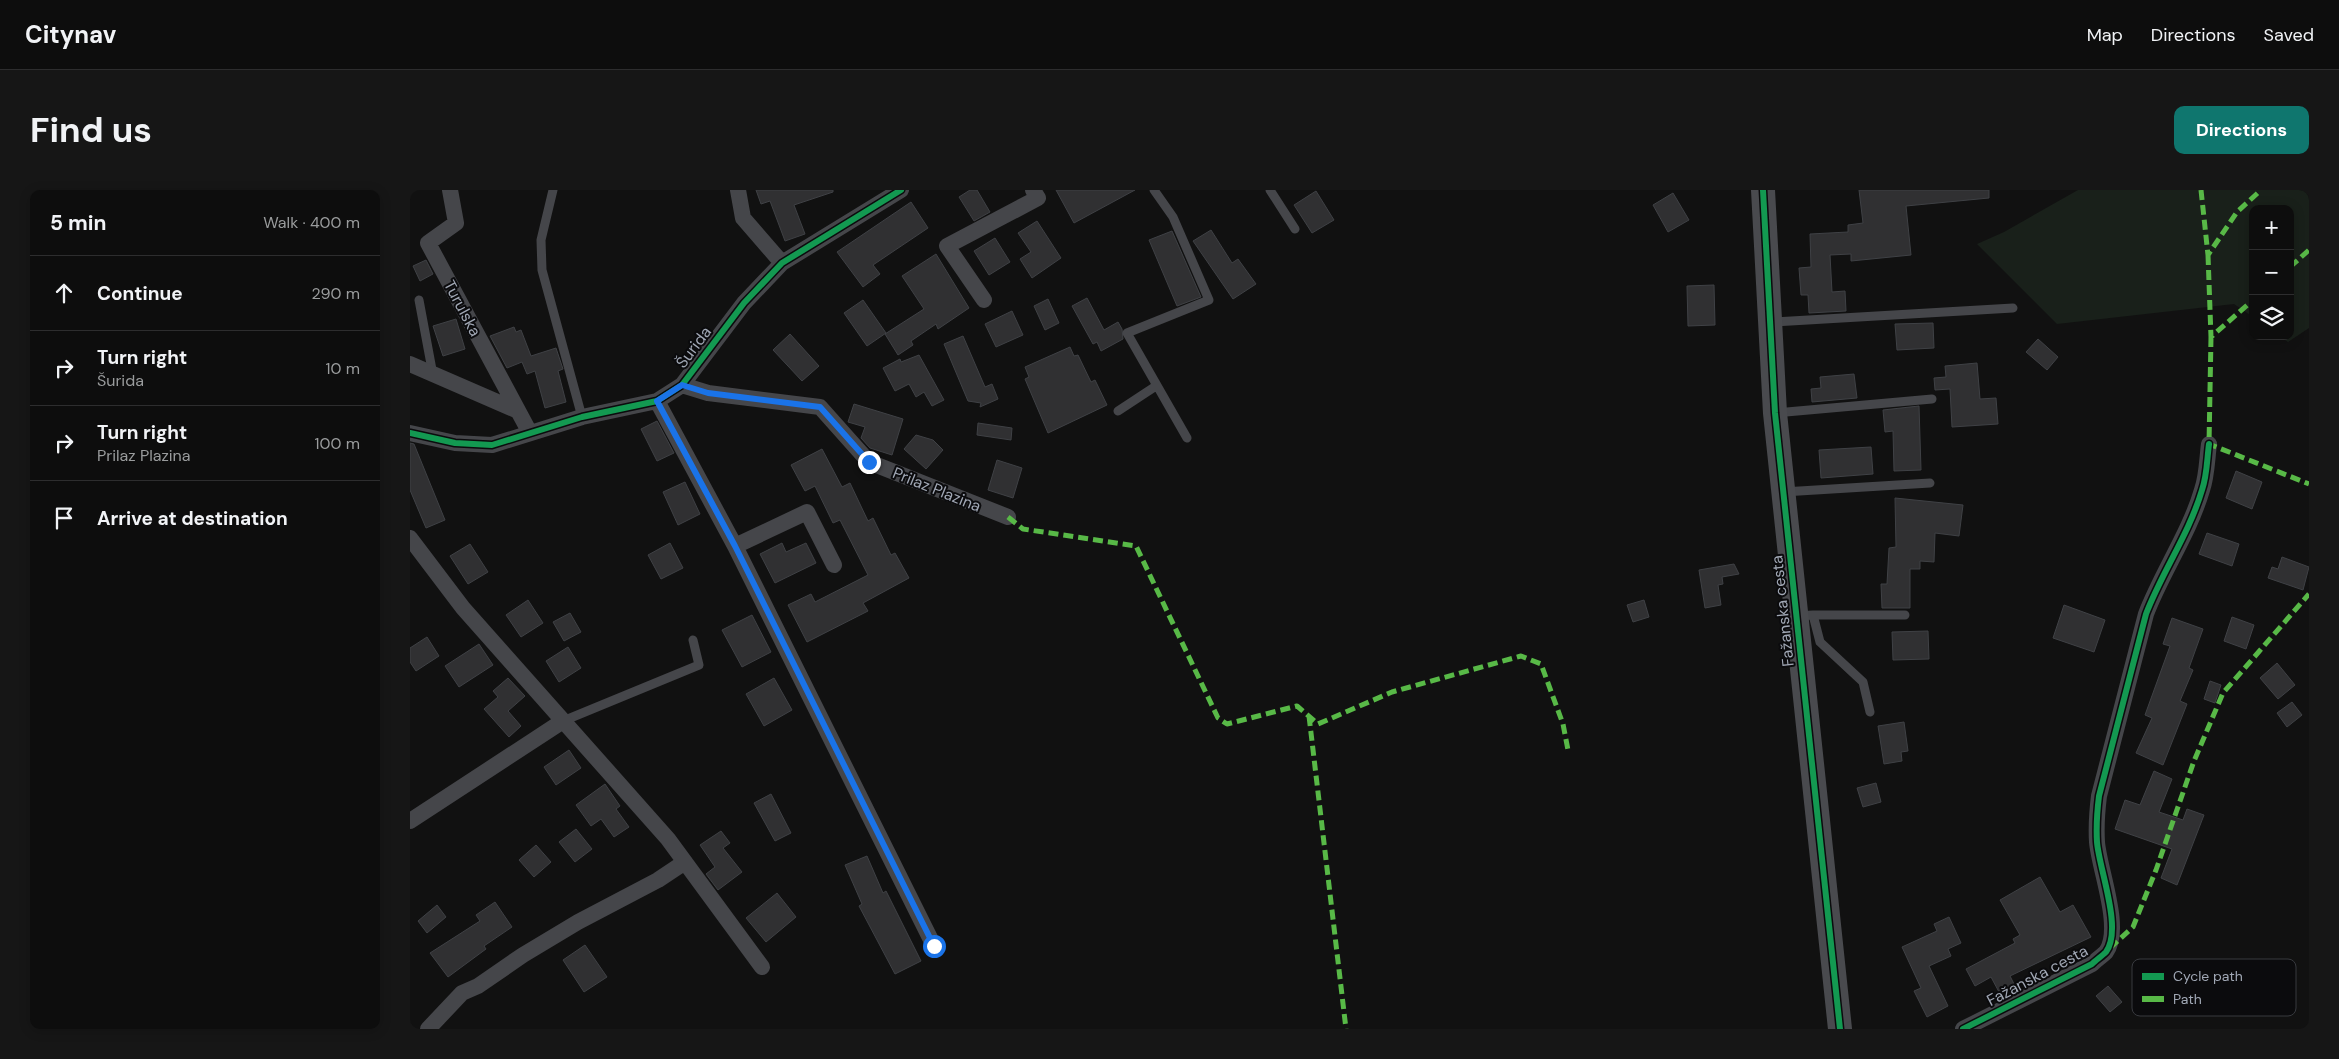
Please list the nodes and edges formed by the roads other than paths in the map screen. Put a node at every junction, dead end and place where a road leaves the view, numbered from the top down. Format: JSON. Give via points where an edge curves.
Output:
{"nodes":[{"id":1,"x":450,"y":190,"type":"edge"},
{"id":2,"x":553,"y":190,"type":"edge"},
{"id":3,"x":738,"y":190,"type":"edge"},
{"id":4,"x":902,"y":190,"type":"edge"},
{"id":5,"x":1033,"y":190,"type":"edge"},
{"id":6,"x":1154,"y":190,"type":"edge"},
{"id":7,"x":1270,"y":190,"type":"edge"},
{"id":8,"x":1763,"y":190,"type":"edge"},
{"id":9,"x":1295,"y":229,"type":"dead end"},
{"id":10,"x":782,"y":263,"type":"junction"},
{"id":11,"x":419,"y":300,"type":"dead end"},
{"id":12,"x":984,"y":300,"type":"dead end"},
{"id":13,"x":2013,"y":308,"type":"dead end"},
{"id":14,"x":1769,"y":323,"type":"junction"},
{"id":15,"x":410,"y":364,"type":"edge"},
{"id":16,"x":434,"y":375,"type":"junction"},
{"id":17,"x":682,"y":385,"type":"junction"},
{"id":18,"x":1156,"y":386,"type":"junction"},
{"id":19,"x":1932,"y":399,"type":"dead end"},
{"id":20,"x":657,"y":401,"type":"junction"},
{"id":21,"x":518,"y":411,"type":"junction"},
{"id":22,"x":1118,"y":411,"type":"dead end"},
{"id":23,"x":1774,"y":413,"type":"junction"},
{"id":24,"x":582,"y":417,"type":"junction"},
{"id":25,"x":410,"y":433,"type":"edge"},
{"id":26,"x":530,"y":433,"type":"junction"},
{"id":27,"x":1187,"y":438,"type":"dead end"},
{"id":28,"x":2209,"y":444,"type":"dead end"},
{"id":29,"x":1930,"y":482,"type":"dead end"},
{"id":30,"x":1783,"y":492,"type":"junction"},
{"id":31,"x":1008,"y":517,"type":"dead end"},
{"id":32,"x":410,"y":538,"type":"edge"},
{"id":33,"x":735,"y":546,"type":"junction"},
{"id":34,"x":834,"y":564,"type":"dead end"},
{"id":35,"x":1905,"y":615,"type":"dead end"},
{"id":36,"x":1805,"y":616,"type":"junction"},
{"id":37,"x":693,"y":640,"type":"dead end"},
{"id":38,"x":1870,"y":712,"type":"dead end"},
{"id":39,"x":563,"y":720,"type":"junction"},
{"id":40,"x":410,"y":821,"type":"edge"},
{"id":41,"x":686,"y":862,"type":"junction"},
{"id":42,"x":934,"y":946,"type":"dead end"},
{"id":43,"x":762,"y":967,"type":"dead end"},
{"id":44,"x":428,"y":1029,"type":"edge"},
{"id":45,"x":1840,"y":1029,"type":"edge"},
{"id":46,"x":1963,"y":1029,"type":"edge"}],
"edges":[{"from":1,"to":21,"type":"street","name":"Turulska","via":[[456,223],[428,243]]},
{"from":2,"to":24,"type":"lane","via":[[541,240],[542,270]]},
{"from":3,"to":10,"type":"street","via":[[743,218]]},
{"from":4,"to":10,"type":"street","name":"Šurida"},
{"from":5,"to":12,"type":"street","via":[[1038,198],[947,246]]},
{"from":6,"to":18,"type":"lane","via":[[1173,217],[1209,300],[1127,333]]},
{"from":7,"to":9,"type":"lane"},
{"from":8,"to":14,"type":"main road","name":"Fažanska cesta"},
{"from":10,"to":17,"type":"street","name":"Šurida","via":[[744,302]]},
{"from":11,"to":16,"type":"lane"},
{"from":13,"to":14,"type":"lane"},
{"from":14,"to":23,"type":"main road","name":"Fažanska cesta"},
{"from":15,"to":16,"type":"street"},
{"from":16,"to":21,"type":"street"},
{"from":17,"to":20,"type":"street","name":"Šurida"},
{"from":17,"to":31,"type":"street","name":"Prilaz Plazina","via":[[708,393],[820,407],[869,462]]},
{"from":18,"to":22,"type":"lane"},
{"from":18,"to":27,"type":"lane"},
{"from":19,"to":23,"type":"lane"},
{"from":20,"to":24,"type":"street","name":"Šurida"},
{"from":20,"to":33,"type":"street"},
{"from":21,"to":26,"type":"street","name":"Turulska"},
{"from":23,"to":30,"type":"main road","name":"Fažanska cesta"},
{"from":24,"to":26,"type":"street","name":"Šurida"},
{"from":25,"to":26,"type":"street","name":"Šurida","via":[[456,443],[492,445]]},
{"from":28,"to":46,"type":"street","name":"Fažanska cesta","via":[[2203,488],[2146,614],[2099,796],[2097,845],[2112,935],[2107,951],[2092,964]]},
{"from":29,"to":30,"type":"lane"},
{"from":30,"to":36,"type":"main road","name":"Fažanska cesta"},
{"from":32,"to":39,"type":"street","via":[[463,608]]},
{"from":33,"to":34,"type":"street","via":[[807,512]]},
{"from":33,"to":42,"type":"street"},
{"from":35,"to":36,"type":"lane"},
{"from":36,"to":38,"type":"lane","via":[[1820,642],[1863,682]]},
{"from":36,"to":45,"type":"main road","name":"Fažanska cesta"},
{"from":37,"to":39,"type":"lane","via":[[699,665]]},
{"from":39,"to":40,"type":"street"},
{"from":39,"to":41,"type":"street"},
{"from":41,"to":43,"type":"street"},
{"from":41,"to":44,"type":"street","via":[[578,922],[462,993]]}]}
